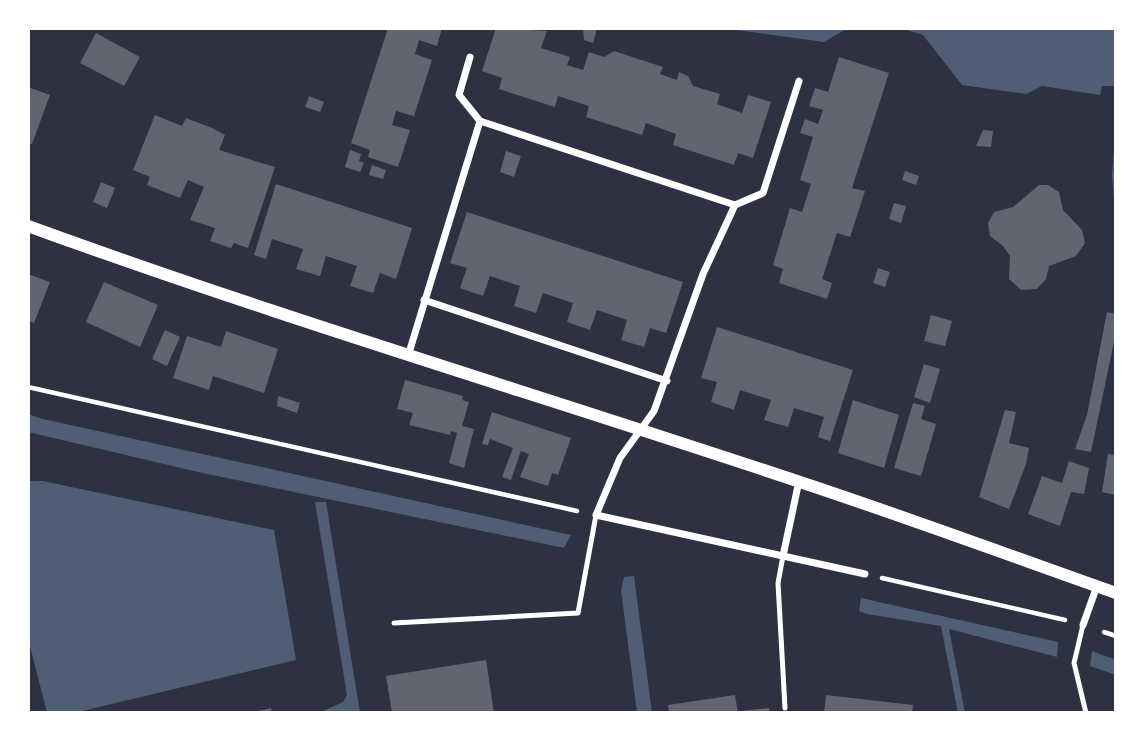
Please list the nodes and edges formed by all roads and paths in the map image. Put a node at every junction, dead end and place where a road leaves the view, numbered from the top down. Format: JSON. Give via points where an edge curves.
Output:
{"nodes":[{"id":1,"x":470,"y":57,"type":"dead end"},
{"id":2,"x":799,"y":81,"type":"dead end"},
{"id":3,"x":480,"y":121,"type":"junction"},
{"id":4,"x":735,"y":205,"type":"junction"},
{"id":5,"x":28,"y":226,"type":"edge"},
{"id":6,"x":424,"y":300,"type":"junction"},
{"id":7,"x":408,"y":356,"type":"junction"},
{"id":8,"x":667,"y":381,"type":"junction"},
{"id":9,"x":28,"y":387,"type":"edge"},
{"id":10,"x":640,"y":431,"type":"junction"},
{"id":11,"x":799,"y":481,"type":"junction"},
{"id":12,"x":596,"y":515,"type":"junction"},
{"id":13,"x":783,"y":556,"type":"junction"},
{"id":14,"x":864,"y":574,"type":"joint"},
{"id":15,"x":1097,"y":586,"type":"junction"},
{"id":16,"x":1116,"y":593,"type":"edge"},
{"id":17,"x":394,"y":624,"type":"dead end"},
{"id":18,"x":1083,"y":625,"type":"junction"},
{"id":19,"x":1116,"y":636,"type":"edge"},
{"id":20,"x":785,"y":708,"type":"dead end"},
{"id":21,"x":1086,"y":713,"type":"edge"}],
"edges":[{"from":1,"to":3,"type":"street","via":[[459,95]]},
{"from":2,"to":4,"type":"street","via":[[763,193]]},
{"from":3,"to":4,"type":"street"},
{"from":3,"to":6,"type":"street"},
{"from":4,"to":8,"type":"street","via":[[703,274]]},
{"from":5,"to":7,"type":"street"},
{"from":6,"to":7,"type":"street"},
{"from":6,"to":8,"type":"street"},
{"from":7,"to":10,"type":"street"},
{"from":8,"to":10,"type":"street"},
{"from":9,"to":12,"type":"path"},
{"from":10,"to":11,"type":"street"},
{"from":10,"to":12,"type":"street","via":[[620,458]]},
{"from":11,"to":13,"type":"street"},
{"from":11,"to":15,"type":"street"},
{"from":12,"to":13,"type":"street"},
{"from":12,"to":17,"type":"lane","via":[[578,613]]},
{"from":13,"to":14,"type":"street"},
{"from":13,"to":20,"type":"lane","via":[[778,583]]},
{"from":14,"to":18,"type":"path"},
{"from":15,"to":16,"type":"street"},
{"from":15,"to":18,"type":"street"},
{"from":18,"to":19,"type":"path"},
{"from":18,"to":21,"type":"lane","via":[[1074,663]]}]}
